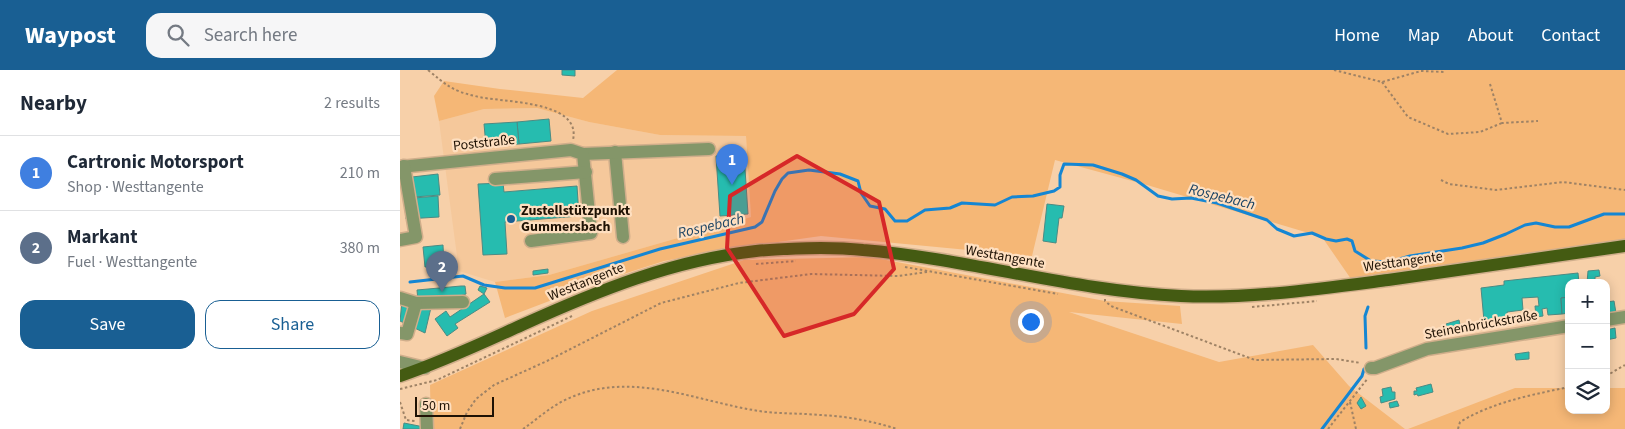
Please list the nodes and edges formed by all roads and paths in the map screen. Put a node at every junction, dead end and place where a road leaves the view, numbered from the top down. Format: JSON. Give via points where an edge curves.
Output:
{"nodes":[{"id":1,"x":428,"y":70,"type":"edge"},
{"id":2,"x":1334,"y":70,"type":"edge"},
{"id":3,"x":1445,"y":72,"type":"dead end"},
{"id":4,"x":1382,"y":82,"type":"junction"},
{"id":5,"x":1490,"y":84,"type":"dead end"},
{"id":6,"x":1538,"y":121,"type":"dead end"},
{"id":7,"x":1502,"y":123,"type":"junction"},
{"id":8,"x":709,"y":149,"type":"dead end"},
{"id":9,"x":577,"y":152,"type":"junction"},
{"id":10,"x":615,"y":152,"type":"junction"},
{"id":11,"x":402,"y":167,"type":"edge"},
{"id":12,"x":586,"y":172,"type":"junction"},
{"id":13,"x":495,"y":179,"type":"dead end"},
{"id":14,"x":1441,"y":180,"type":"dead end"},
{"id":15,"x":1625,"y":190,"type":"edge"},
{"id":16,"x":624,"y":237,"type":"dead end"},
{"id":17,"x":400,"y":240,"type":"edge"},
{"id":18,"x":531,"y":241,"type":"dead end"},
{"id":19,"x":1625,"y":246,"type":"edge"},
{"id":20,"x":800,"y":260,"type":"dead end"},
{"id":21,"x":946,"y":261,"type":"junction"},
{"id":22,"x":756,"y":264,"type":"dead end"},
{"id":23,"x":898,"y":266,"type":"dead end"},
{"id":24,"x":928,"y":272,"type":"junction"},
{"id":25,"x":1057,"y":294,"type":"dead end"},
{"id":26,"x":1105,"y":295,"type":"junction"},
{"id":27,"x":400,"y":298,"type":"edge"},
{"id":28,"x":1318,"y":301,"type":"dead end"},
{"id":29,"x":463,"y":302,"type":"dead end"},
{"id":30,"x":1114,"y":302,"type":"dead end"},
{"id":31,"x":416,"y":303,"type":"junction"},
{"id":32,"x":1250,"y":307,"type":"dead end"},
{"id":33,"x":578,"y":314,"type":"dead end"},
{"id":34,"x":1625,"y":317,"type":"edge"},
{"id":35,"x":1610,"y":319,"type":"edge"},
{"id":36,"x":1565,"y":327,"type":"edge"},
{"id":37,"x":400,"y":333,"type":"edge"},
{"id":38,"x":400,"y":362,"type":"edge"},
{"id":39,"x":1625,"y":365,"type":"edge"},
{"id":40,"x":425,"y":368,"type":"junction"},
{"id":41,"x":1373,"y":368,"type":"junction"},
{"id":42,"x":1610,"y":374,"type":"edge"},
{"id":43,"x":400,"y":376,"type":"edge"},
{"id":44,"x":400,"y":389,"type":"edge"},
{"id":45,"x":1565,"y":389,"type":"edge"},
{"id":46,"x":400,"y":402,"type":"edge"},
{"id":47,"x":1350,"y":402,"type":"junction"},
{"id":48,"x":426,"y":404,"type":"dead end"},
{"id":49,"x":427,"y":426,"type":"edge"},
{"id":50,"x":460,"y":429,"type":"edge"},
{"id":51,"x":523,"y":429,"type":"edge"},
{"id":52,"x":897,"y":429,"type":"edge"},
{"id":53,"x":1328,"y":429,"type":"edge"},
{"id":54,"x":1356,"y":429,"type":"edge"},
{"id":55,"x":1458,"y":429,"type":"edge"}],
"edges":[{"from":1,"to":9,"type":"path","via":[[449,88],[474,96],[553,109],[569,120],[575,133]]},
{"from":2,"to":4,"type":"path"},
{"from":3,"to":4,"type":"path","via":[[1421,71]]},
{"from":4,"to":7,"type":"path","via":[[1408,117],[1448,134],[1480,132]]},
{"from":5,"to":7,"type":"path"},
{"from":6,"to":7,"type":"path"},
{"from":8,"to":10,"type":"street","name":"Poststraße"},
{"from":9,"to":10,"type":"street","name":"Poststraße"},
{"from":9,"to":11,"type":"street","name":"Poststraße"},
{"from":9,"to":12,"type":"street"},
{"from":10,"to":16,"type":"street"},
{"from":11,"to":17,"type":"street","via":[[416,237]]},
{"from":12,"to":13,"type":"street"},
{"from":12,"to":18,"type":"street","via":[[591,233]]},
{"from":14,"to":15,"type":"path","via":[[1449,184],[1496,190],[1563,182]]},
{"from":19,"to":26,"type":"main road","name":"Westtangente","via":[[1252,296]]},
{"from":20,"to":22,"type":"path"},
{"from":21,"to":24,"type":"path"},
{"from":21,"to":26,"type":"main road","name":"Westtangente"},
{"from":21,"to":40,"type":"main road","name":"Westtangente","via":[[862,249],[805,248],[721,256],[618,284]]},
{"from":23,"to":24,"type":"path"},
{"from":24,"to":25,"type":"path"},
{"from":24,"to":50,"type":"path","via":[[898,276],[812,274],[739,283],[661,303],[494,385],[476,399]]},
{"from":26,"to":30,"type":"path"},
{"from":26,"to":41,"type":"path","via":[[1110,306],[1255,360],[1336,359]]},
{"from":27,"to":31,"type":"street"},
{"from":28,"to":32,"type":"path"},
{"from":29,"to":31,"type":"street"},
{"from":31,"to":37,"type":"street","via":[[407,334]]},
{"from":33,"to":44,"type":"path","via":[[437,380]]},
{"from":34,"to":35,"type":"street"},
{"from":36,"to":41,"type":"street","name":"Steinenbrückstraße","via":[[1428,349]]},
{"from":38,"to":40,"type":"street"},
{"from":39,"to":42,"type":"path"},
{"from":40,"to":43,"type":"main road","name":"Westtangente"},
{"from":41,"to":47,"type":"path"},
{"from":45,"to":55,"type":"path","via":[[1519,397],[1475,413],[1460,422]]},
{"from":46,"to":49,"type":"path","via":[[406,420]]},
{"from":47,"to":53,"type":"path"},
{"from":47,"to":54,"type":"path"},
{"from":48,"to":49,"type":"street"},
{"from":51,"to":52,"type":"path","via":[[562,401],[584,392],[637,386],[758,411],[854,418]]}]}
